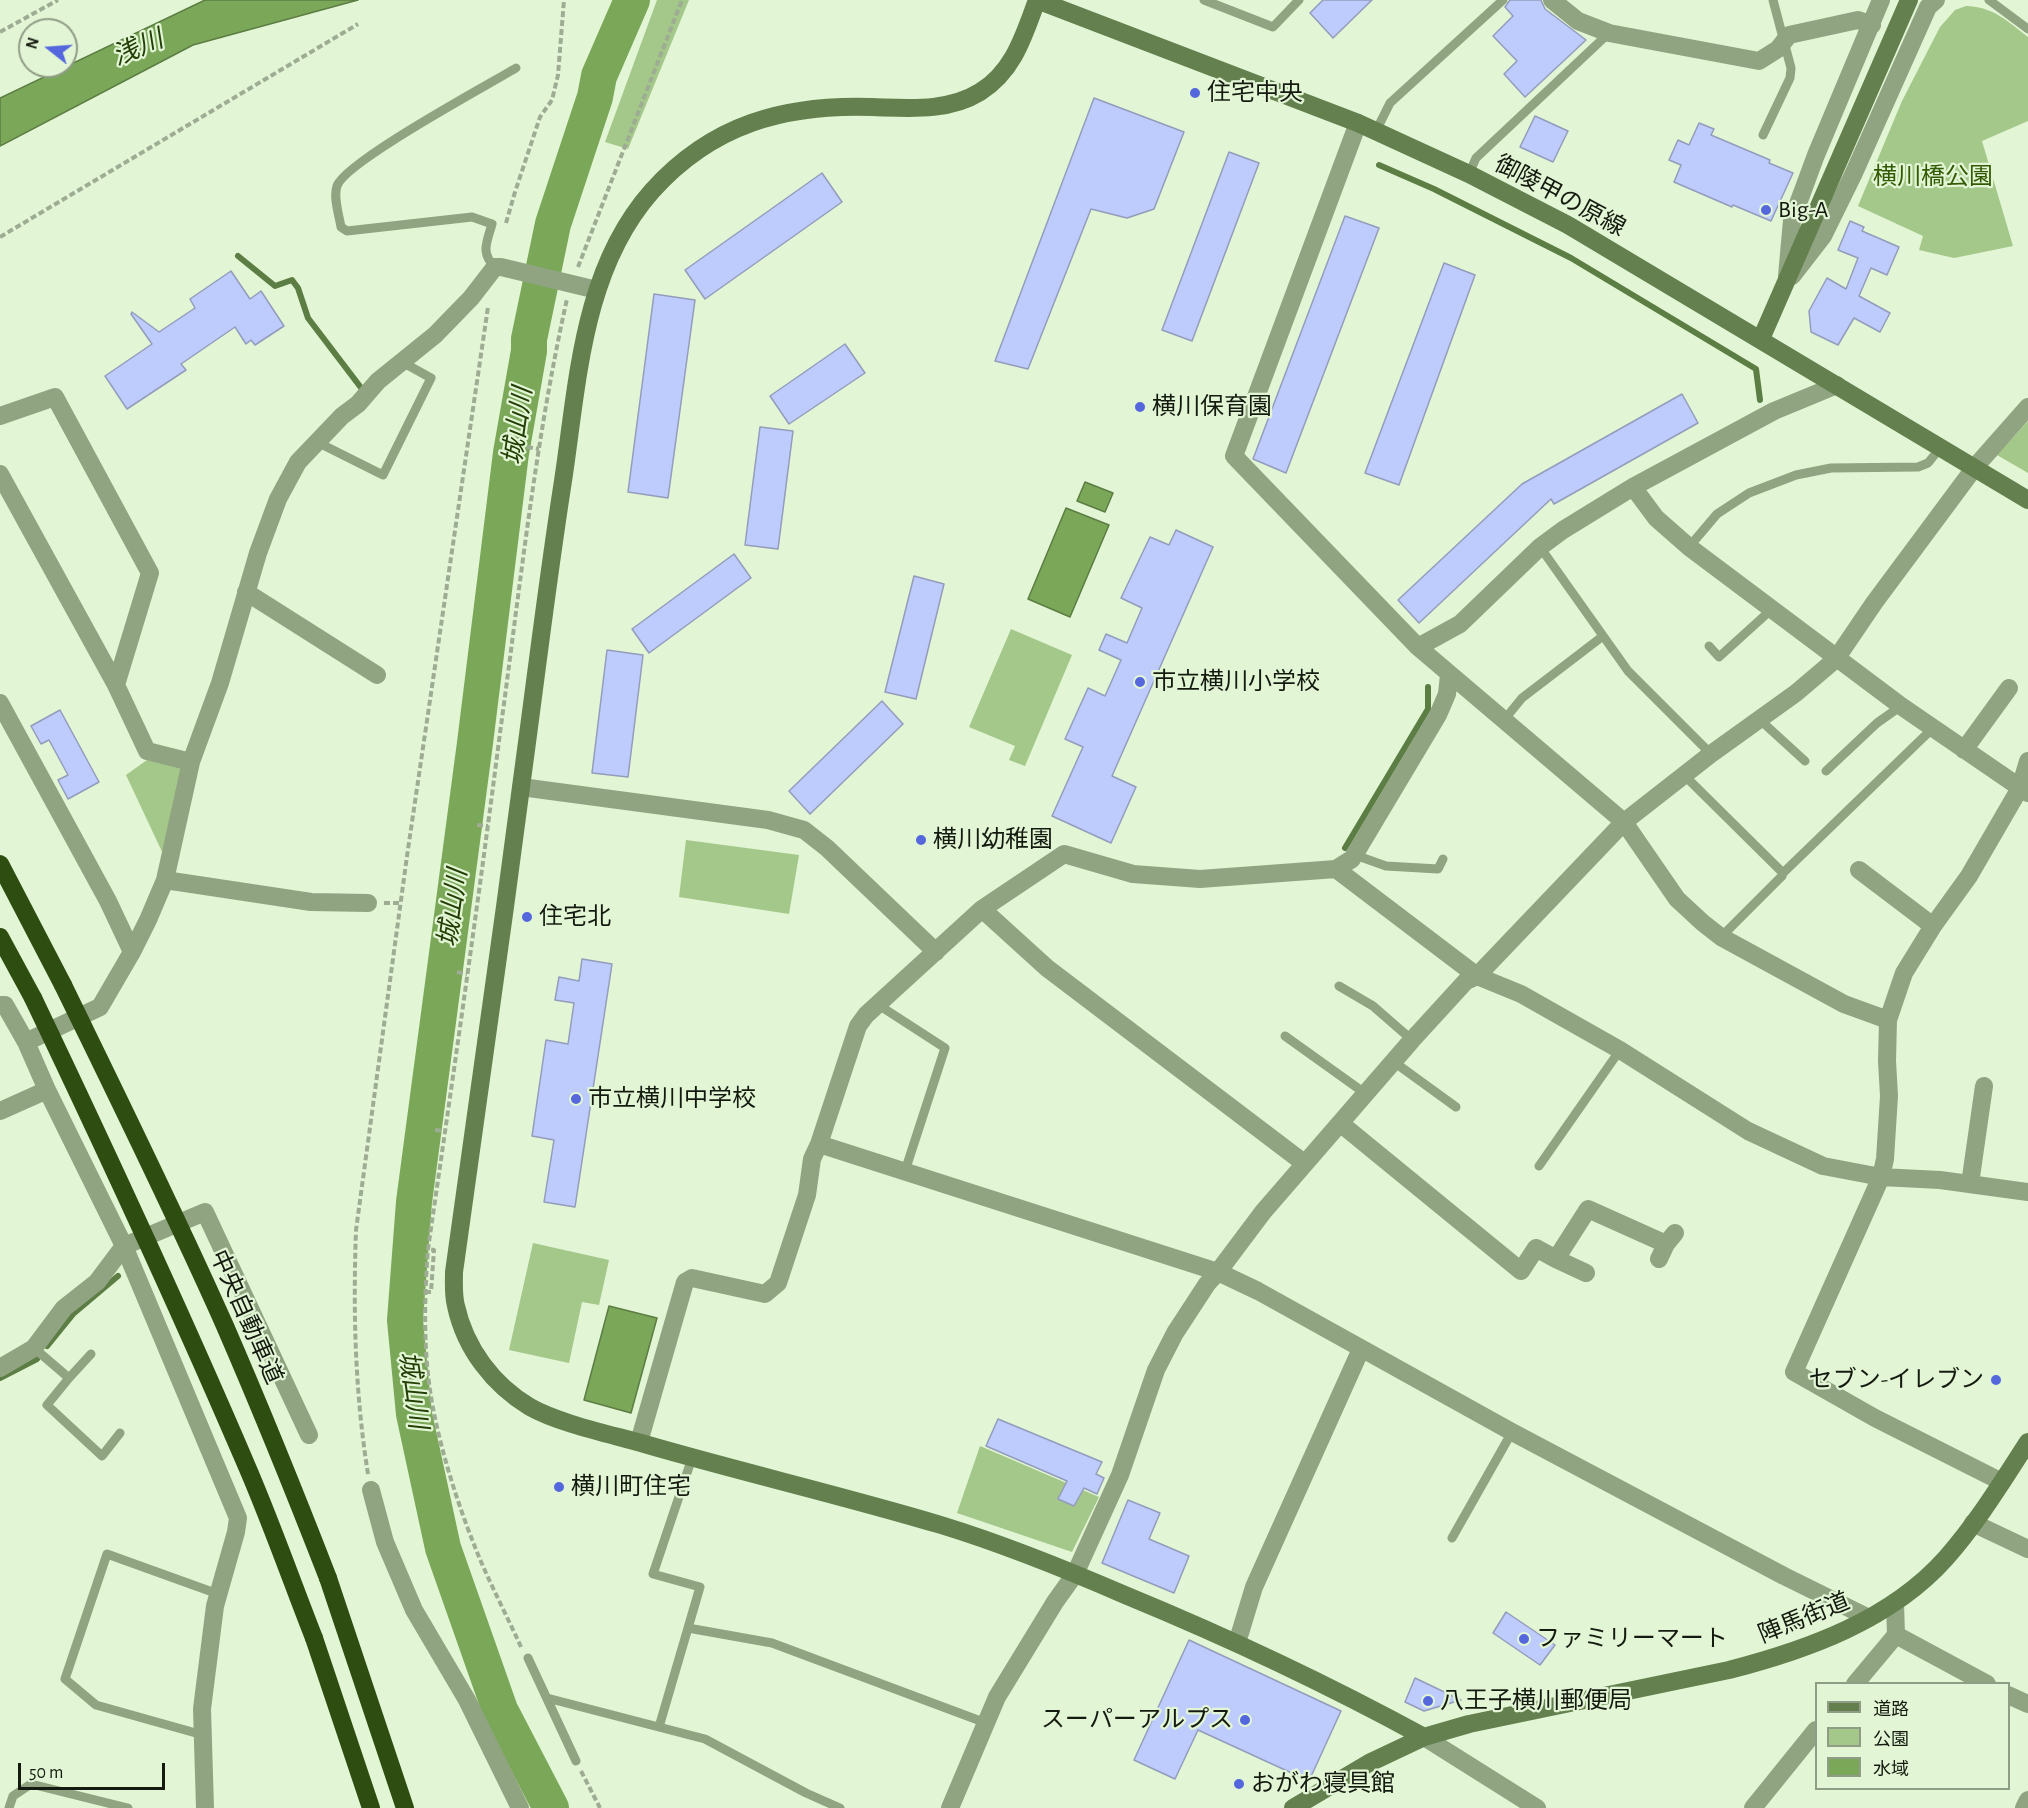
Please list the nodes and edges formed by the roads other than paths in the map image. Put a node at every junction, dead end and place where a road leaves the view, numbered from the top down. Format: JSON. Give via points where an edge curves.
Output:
{"nodes":[{"id":1,"x":1037,"y":0,"type":"edge"},
{"id":2,"x":1204,"y":0,"type":"edge"},
{"id":3,"x":1503,"y":0,"type":"edge"},
{"id":4,"x":1552,"y":0,"type":"edge"},
{"id":5,"x":1773,"y":0,"type":"edge"},
{"id":6,"x":1881,"y":0,"type":"edge"},
{"id":7,"x":1909,"y":0,"type":"edge"},
{"id":8,"x":1936,"y":0,"type":"edge"},
{"id":9,"x":1944,"y":0,"type":"edge"},
{"id":10,"x":1989,"y":0,"type":"edge"},
{"id":11,"x":1297,"y":1,"type":"edge"},
{"id":12,"x":1872,"y":25,"type":"junction"},
{"id":13,"x":2028,"y":29,"type":"edge"},
{"id":14,"x":1609,"y":33,"type":"junction"},
{"id":15,"x":1783,"y":42,"type":"junction"},
{"id":16,"x":516,"y":68,"type":"dead end"},
{"id":17,"x":1358,"y":123,"type":"junction"},
{"id":18,"x":1376,"y":132,"type":"junction"},
{"id":19,"x":1763,"y":135,"type":"dead end"},
{"id":20,"x":1469,"y":174,"type":"junction"},
{"id":21,"x":498,"y":267,"type":"junction"},
{"id":22,"x":1786,"y":284,"type":"junction"},
{"id":23,"x":597,"y":290,"type":"junction"},
{"id":24,"x":1761,"y":339,"type":"junction"},
{"id":25,"x":402,"y":363,"type":"junction"},
{"id":26,"x":1837,"y":385,"type":"junction"},
{"id":27,"x":2028,"y":407,"type":"edge"},
{"id":28,"x":0,"y":416,"type":"edge"},
{"id":29,"x":317,"y":442,"type":"junction"},
{"id":30,"x":1941,"y":447,"type":"junction"},
{"id":31,"x":1975,"y":467,"type":"junction"},
{"id":32,"x":0,"y":474,"type":"edge"},
{"id":33,"x":1633,"y":487,"type":"junction"},
{"id":34,"x":2028,"y":500,"type":"edge"},
{"id":35,"x":1539,"y":548,"type":"junction"},
{"id":36,"x":1689,"y":548,"type":"junction"},
{"id":37,"x":246,"y":592,"type":"junction"},
{"id":38,"x":1772,"y":609,"type":"junction"},
{"id":39,"x":1603,"y":636,"type":"junction"},
{"id":40,"x":1709,"y":646,"type":"dead end"},
{"id":41,"x":1418,"y":647,"type":"junction"},
{"id":42,"x":1836,"y":658,"type":"junction"},
{"id":43,"x":377,"y":675,"type":"dead end"},
{"id":44,"x":1449,"y":675,"type":"junction"},
{"id":45,"x":116,"y":685,"type":"junction"},
{"id":46,"x":2009,"y":688,"type":"dead end"},
{"id":47,"x":0,"y":703,"type":"edge"},
{"id":48,"x":1901,"y":706,"type":"junction"},
{"id":49,"x":1504,"y":720,"type":"junction"},
{"id":50,"x":1759,"y":720,"type":"junction"},
{"id":51,"x":1933,"y":728,"type":"junction"},
{"id":52,"x":1964,"y":750,"type":"junction"},
{"id":53,"x":1711,"y":754,"type":"junction"},
{"id":54,"x":1805,"y":760,"type":"dead end"},
{"id":55,"x":2028,"y":761,"type":"edge"},
{"id":56,"x":191,"y":762,"type":"junction"},
{"id":57,"x":1826,"y":771,"type":"dead end"},
{"id":58,"x":1685,"y":776,"type":"junction"},
{"id":59,"x":521,"y":787,"type":"junction"},
{"id":60,"x":2024,"y":790,"type":"edge"},
{"id":61,"x":1624,"y":822,"type":"junction"},
{"id":62,"x":1355,"y":855,"type":"junction"},
{"id":63,"x":1443,"y":859,"type":"dead end"},
{"id":64,"x":0,"y":864,"type":"edge"},
{"id":65,"x":1336,"y":869,"type":"junction"},
{"id":66,"x":1859,"y":870,"type":"dead end"},
{"id":67,"x":1783,"y":873,"type":"junction"},
{"id":68,"x":165,"y":880,"type":"junction"},
{"id":69,"x":368,"y":903,"type":"dead end"},
{"id":70,"x":982,"y":909,"type":"junction"},
{"id":71,"x":1933,"y":926,"type":"junction"},
{"id":72,"x":0,"y":937,"type":"edge"},
{"id":73,"x":1721,"y":937,"type":"junction"},
{"id":74,"x":132,"y":952,"type":"junction"},
{"id":75,"x":936,"y":952,"type":"junction"},
{"id":76,"x":1477,"y":976,"type":"junction"},
{"id":77,"x":1340,"y":986,"type":"dead end"},
{"id":78,"x":877,"y":1004,"type":"junction"},
{"id":79,"x":0,"y":1005,"type":"edge"},
{"id":80,"x":1888,"y":1020,"type":"junction"},
{"id":81,"x":1285,"y":1036,"type":"dead end"},
{"id":82,"x":1412,"y":1040,"type":"junction"},
{"id":83,"x":26,"y":1042,"type":"junction"},
{"id":84,"x":1620,"y":1050,"type":"junction"},
{"id":85,"x":1394,"y":1062,"type":"junction"},
{"id":86,"x":1984,"y":1086,"type":"dead end"},
{"id":87,"x":47,"y":1090,"type":"junction"},
{"id":88,"x":1366,"y":1095,"type":"junction"},
{"id":89,"x":1456,"y":1107,"type":"dead end"},
{"id":90,"x":0,"y":1111,"type":"edge"},
{"id":91,"x":1340,"y":1123,"type":"junction"},
{"id":92,"x":819,"y":1144,"type":"junction"},
{"id":93,"x":1304,"y":1163,"type":"junction"},
{"id":94,"x":1539,"y":1166,"type":"dead end"},
{"id":95,"x":905,"y":1171,"type":"junction"},
{"id":96,"x":1881,"y":1177,"type":"junction"},
{"id":97,"x":1970,"y":1184,"type":"junction"},
{"id":98,"x":2027,"y":1190,"type":"edge"},
{"id":99,"x":1667,"y":1245,"type":"dead end"},
{"id":100,"x":124,"y":1246,"type":"junction"},
{"id":101,"x":1556,"y":1259,"type":"junction"},
{"id":102,"x":1218,"y":1272,"type":"junction"},
{"id":103,"x":1586,"y":1273,"type":"dead end"},
{"id":104,"x":34,"y":1348,"type":"junction"},
{"id":105,"x":1361,"y":1349,"type":"junction"},
{"id":106,"x":92,"y":1354,"type":"dead end"},
{"id":107,"x":0,"y":1368,"type":"edge"},
{"id":108,"x":69,"y":1378,"type":"junction"},
{"id":109,"x":1512,"y":1432,"type":"junction"},
{"id":110,"x":120,"y":1433,"type":"dead end"},
{"id":111,"x":309,"y":1435,"type":"dead end"},
{"id":112,"x":639,"y":1442,"type":"junction"},
{"id":113,"x":2028,"y":1442,"type":"edge"},
{"id":114,"x":692,"y":1458,"type":"junction"},
{"id":115,"x":2002,"y":1482,"type":"junction"},
{"id":116,"x":371,"y":1490,"type":"road end"},
{"id":117,"x":1973,"y":1523,"type":"junction"},
{"id":118,"x":1452,"y":1538,"type":"dead end"},
{"id":119,"x":2028,"y":1549,"type":"edge"},
{"id":120,"x":1075,"y":1574,"type":"junction"},
{"id":121,"x":218,"y":1594,"type":"junction"},
{"id":122,"x":1895,"y":1603,"type":"junction"},
{"id":123,"x":1869,"y":1618,"type":"junction"},
{"id":124,"x":688,"y":1628,"type":"junction"},
{"id":125,"x":1896,"y":1635,"type":"junction"},
{"id":126,"x":1237,"y":1643,"type":"junction"},
{"id":127,"x":528,"y":1658,"type":"dead end"},
{"id":128,"x":1856,"y":1682,"type":"edge"},
{"id":129,"x":1985,"y":1682,"type":"edge"},
{"id":130,"x":2010,"y":1696,"type":"edge"},
{"id":131,"x":547,"y":1698,"type":"junction"},
{"id":132,"x":2028,"y":1704,"type":"edge"},
{"id":133,"x":986,"y":1723,"type":"junction"},
{"id":134,"x":659,"y":1727,"type":"junction"},
{"id":135,"x":1815,"y":1731,"type":"edge"},
{"id":136,"x":203,"y":1735,"type":"junction"},
{"id":137,"x":1424,"y":1737,"type":"junction"},
{"id":138,"x":576,"y":1761,"type":"road end"},
{"id":139,"x":9,"y":1808,"type":"edge"},
{"id":140,"x":128,"y":1808,"type":"edge"},
{"id":141,"x":205,"y":1808,"type":"edge"},
{"id":142,"x":371,"y":1808,"type":"edge"},
{"id":143,"x":405,"y":1808,"type":"edge"},
{"id":144,"x":520,"y":1808,"type":"edge"},
{"id":145,"x":840,"y":1808,"type":"edge"},
{"id":146,"x":950,"y":1808,"type":"edge"},
{"id":147,"x":1293,"y":1808,"type":"edge"},
{"id":148,"x":1537,"y":1808,"type":"edge"},
{"id":149,"x":1753,"y":1808,"type":"edge"}],
"edges":[{"from":1,"to":17,"type":"street","name":"御陵甲の原線"},
{"from":1,"to":23,"type":"street","via":[[1009,65],[982,91],[966,100],[943,106],[820,107],[782,113],[756,120],[700,148],[671,171],[635,212],[618,238]]},
{"from":2,"to":11,"type":"lane","via":[[1273,27]]},
{"from":3,"to":18,"type":"lane","via":[[1390,104]]},
{"from":4,"to":14,"type":"street","via":[[1578,21]]},
{"from":5,"to":15,"type":"lane"},
{"from":6,"to":12,"type":"street"},
{"from":7,"to":22,"type":"street"},
{"from":8,"to":9,"type":"lane"},
{"from":8,"to":22,"type":"street","via":[[1928,7],[1823,236]]},
{"from":10,"to":13,"type":"lane"},
{"from":12,"to":15,"type":"street","via":[[1858,20],[1789,35]]},
{"from":12,"to":22,"type":"street","via":[[1792,220]]},
{"from":14,"to":15,"type":"street","via":[[1759,61]]},
{"from":14,"to":20,"type":"lane","via":[[1476,158]]},
{"from":15,"to":19,"type":"lane","via":[[1790,78]]},
{"from":16,"to":21,"type":"lane","via":[[391,141],[342,176],[336,192],[341,227],[347,231],[472,217],[492,224],[485,252],[488,261]]},
{"from":17,"to":18,"type":"street","name":"御陵甲の原線"},
{"from":17,"to":41,"type":"street","via":[[1234,456]]},
{"from":18,"to":20,"type":"street","name":"御陵甲の原線"},
{"from":20,"to":24,"type":"street","name":"御陵甲の原線","via":[[1568,225]]},
{"from":21,"to":23,"type":"street"},
{"from":21,"to":25,"type":"street","via":[[435,335]]},
{"from":22,"to":24,"type":"street"},
{"from":23,"to":59,"type":"street","via":[[545,600]]},
{"from":24,"to":26,"type":"street","name":"御陵甲の原線"},
{"from":25,"to":29,"type":"street","via":[[378,381]]},
{"from":25,"to":29,"type":"lane","via":[[431,378],[383,475]]},
{"from":26,"to":30,"type":"street","name":"御陵甲の原線"},
{"from":26,"to":33,"type":"street","via":[[1774,411]]},
{"from":27,"to":31,"type":"street"},
{"from":28,"to":45,"type":"street","via":[[55,397],[150,573]]},
{"from":29,"to":37,"type":"street","via":[[298,462],[278,499]]},
{"from":30,"to":31,"type":"street","name":"御陵甲の原線"},
{"from":30,"to":36,"type":"lane","via":[[1928,463],[1918,467],[1832,468],[1796,475],[1749,493],[1717,514]]},
{"from":31,"to":34,"type":"street","name":"御陵甲の原線"},
{"from":31,"to":42,"type":"street"},
{"from":32,"to":45,"type":"street"},
{"from":33,"to":35,"type":"street"},
{"from":33,"to":36,"type":"street","via":[[1656,518]]},
{"from":35,"to":39,"type":"lane"},
{"from":35,"to":41,"type":"street","via":[[1460,624]]},
{"from":36,"to":38,"type":"street"},
{"from":37,"to":43,"type":"street"},
{"from":37,"to":56,"type":"street","via":[[220,683]]},
{"from":38,"to":40,"type":"lane","via":[[1719,657]]},
{"from":38,"to":42,"type":"street"},
{"from":39,"to":49,"type":"lane","via":[[1522,698]]},
{"from":39,"to":53,"type":"lane","via":[[1628,671]]},
{"from":41,"to":44,"type":"street"},
{"from":42,"to":48,"type":"street"},
{"from":42,"to":50,"type":"street"},
{"from":44,"to":49,"type":"street"},
{"from":44,"to":62,"type":"street","via":[[1447,694],[1438,715]]},
{"from":45,"to":56,"type":"street","via":[[147,752]]},
{"from":46,"to":52,"type":"street"},
{"from":47,"to":74,"type":"street"},
{"from":48,"to":51,"type":"street"},
{"from":48,"to":57,"type":"lane","via":[[1876,723]]},
{"from":49,"to":61,"type":"street"},
{"from":50,"to":53,"type":"street"},
{"from":50,"to":54,"type":"lane"},
{"from":51,"to":52,"type":"street"},
{"from":51,"to":67,"type":"lane"},
{"from":52,"to":60,"type":"street"},
{"from":53,"to":58,"type":"street"},
{"from":55,"to":60,"type":"street"},
{"from":56,"to":68,"type":"street"},
{"from":58,"to":61,"type":"street"},
{"from":58,"to":67,"type":"lane"},
{"from":59,"to":75,"type":"street","via":[[768,820],[804,830]]},
{"from":59,"to":112,"type":"street","via":[[454,1272],[455,1304],[470,1346],[496,1380],[516,1397],[554,1418]]},
{"from":60,"to":71,"type":"street"},
{"from":61,"to":73,"type":"street","via":[[1677,899]]},
{"from":61,"to":76,"type":"street"},
{"from":62,"to":63,"type":"lane","via":[[1386,866],[1438,869]]},
{"from":62,"to":65,"type":"street"},
{"from":64,"to":143,"type":"highway","name":"中央自動車道","bridge":true,"via":[[63,985],[224,1324],[328,1578]]},
{"from":65,"to":70,"type":"street","via":[[1200,879],[1133,874],[1064,854]]},
{"from":65,"to":76,"type":"street"},
{"from":66,"to":71,"type":"street"},
{"from":67,"to":73,"type":"lane"},
{"from":68,"to":69,"type":"street","via":[[311,902]]},
{"from":68,"to":74,"type":"street"},
{"from":70,"to":75,"type":"street"},
{"from":70,"to":93,"type":"street","via":[[1047,968]]},
{"from":71,"to":80,"type":"street","via":[[1904,973]]},
{"from":72,"to":142,"type":"highway","bridge":true,"via":[[114,1167],[249,1472],[314,1638]]},
{"from":73,"to":80,"type":"street","via":[[1844,1004]]},
{"from":74,"to":83,"type":"street","via":[[99,1007]]},
{"from":75,"to":78,"type":"street"},
{"from":76,"to":82,"type":"street","via":[[1466,981]]},
{"from":76,"to":84,"type":"street","via":[[1521,994]]},
{"from":77,"to":82,"type":"lane","via":[[1373,1006]]},
{"from":78,"to":92,"type":"street","via":[[858,1026]]},
{"from":78,"to":95,"type":"lane","via":[[945,1048]]},
{"from":79,"to":83,"type":"street","via":[[4,1005]]},
{"from":80,"to":96,"type":"street","via":[[1888,1106]]},
{"from":81,"to":88,"type":"lane"},
{"from":82,"to":85,"type":"street"},
{"from":83,"to":87,"type":"street"},
{"from":84,"to":94,"type":"lane"},
{"from":84,"to":96,"type":"street","via":[[1748,1131],[1823,1166]]},
{"from":85,"to":88,"type":"street"},
{"from":85,"to":89,"type":"lane"},
{"from":86,"to":97,"type":"street"},
{"from":87,"to":90,"type":"street"},
{"from":87,"to":100,"type":"street"},
{"from":88,"to":91,"type":"street"},
{"from":91,"to":93,"type":"street"},
{"from":91,"to":101,"type":"street","via":[[1521,1271],[1536,1248]]},
{"from":92,"to":95,"type":"street"},
{"from":92,"to":112,"type":"street","via":[[778,1284],[765,1294],[692,1278],[685,1282]]},
{"from":93,"to":102,"type":"street"},
{"from":95,"to":102,"type":"street"},
{"from":96,"to":97,"type":"street"},
{"from":96,"to":115,"type":"street","via":[[1794,1372]]},
{"from":97,"to":98,"type":"street"},
{"from":99,"to":101,"type":"street","via":[[1588,1209]]},
{"from":100,"to":104,"type":"street","via":[[97,1282],[64,1308]]},
{"from":100,"to":111,"type":"street","via":[[205,1212]]},
{"from":100,"to":121,"type":"street","via":[[238,1518]]},
{"from":101,"to":103,"type":"street"},
{"from":102,"to":105,"type":"street"},
{"from":102,"to":120,"type":"street","via":[[1174,1333],[1156,1370],[1120,1475]]},
{"from":104,"to":107,"type":"street"},
{"from":104,"to":108,"type":"lane"},
{"from":105,"to":109,"type":"street"},
{"from":105,"to":126,"type":"street","via":[[1254,1587]]},
{"from":106,"to":108,"type":"lane"},
{"from":108,"to":110,"type":"lane","via":[[47,1405],[102,1456]]},
{"from":109,"to":118,"type":"lane"},
{"from":109,"to":123,"type":"street"},
{"from":112,"to":114,"type":"street"},
{"from":113,"to":115,"type":"street","name":"陣馬街道"},
{"from":114,"to":120,"type":"street","via":[[942,1525]]},
{"from":114,"to":124,"type":"lane","via":[[653,1574],[700,1587]]},
{"from":115,"to":117,"type":"street","name":"陣馬街道"},
{"from":116,"to":144,"type":"street","via":[[385,1542],[414,1610],[467,1700]]},
{"from":117,"to":119,"type":"street"},
{"from":117,"to":122,"type":"street","name":"陣馬街道","via":[[1946,1558]]},
{"from":120,"to":126,"type":"street"},
{"from":120,"to":133,"type":"street","via":[[1013,1669]]},
{"from":121,"to":136,"type":"street","via":[[202,1709]]},
{"from":121,"to":136,"type":"lane","via":[[107,1554],[65,1679],[96,1706]]},
{"from":122,"to":123,"type":"street","name":"陣馬街道"},
{"from":122,"to":125,"type":"street"},
{"from":123,"to":137,"type":"street","name":"陣馬街道","via":[[1766,1661]]},
{"from":124,"to":133,"type":"lane","via":[[772,1643]]},
{"from":124,"to":134,"type":"lane"},
{"from":125,"to":128,"type":"street"},
{"from":125,"to":129,"type":"street"},
{"from":126,"to":137,"type":"street"},
{"from":127,"to":131,"type":"lane"},
{"from":130,"to":132,"type":"street"},
{"from":131,"to":134,"type":"lane"},
{"from":131,"to":138,"type":"lane"},
{"from":133,"to":146,"type":"street"},
{"from":134,"to":145,"type":"lane","via":[[705,1738]]},
{"from":135,"to":149,"type":"street"},
{"from":136,"to":141,"type":"street"},
{"from":137,"to":147,"type":"street","name":"陣馬街道","via":[[1369,1762]]},
{"from":137,"to":148,"type":"street"},
{"from":139,"to":140,"type":"lane","via":[[13,1796],[31,1784]]}]}
